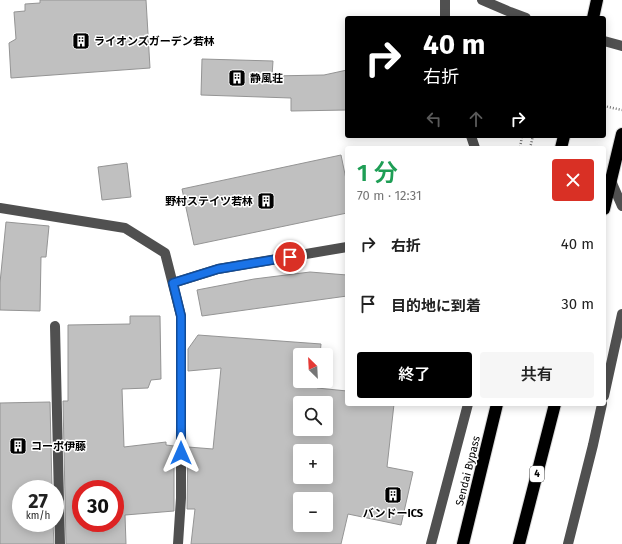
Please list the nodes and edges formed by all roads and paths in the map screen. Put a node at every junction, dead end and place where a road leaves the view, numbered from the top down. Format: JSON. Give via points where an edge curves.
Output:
{"nodes":[{"id":1,"x":445,"y":0,"type":"edge"},
{"id":2,"x":482,"y":0,"type":"edge"},
{"id":3,"x":597,"y":0,"type":"edge"},
{"id":4,"x":445,"y":16,"type":"edge"},
{"id":5,"x":521,"y":16,"type":"edge"},
{"id":6,"x":593,"y":16,"type":"edge"},
{"id":7,"x":606,"y":42,"type":"edge"},
{"id":8,"x":622,"y":46,"type":"edge"},
{"id":9,"x":606,"y":106,"type":"edge"},
{"id":10,"x":622,"y":110,"type":"edge"},
{"id":11,"x":622,"y":134,"type":"edge"},
{"id":12,"x":611,"y":181,"type":"junction"},
{"id":13,"x":606,"y":201,"type":"edge"},
{"id":14,"x":622,"y":206,"type":"edge"},
{"id":15,"x":0,"y":208,"type":"edge"},
{"id":16,"x":345,"y":247,"type":"edge"},
{"id":17,"x":173,"y":283,"type":"junction"},
{"id":18,"x":622,"y":314,"type":"edge"},
{"id":19,"x":55,"y":326,"type":"dead end"},
{"id":20,"x":606,"y":387,"type":"edge"},
{"id":21,"x":467,"y":406,"type":"edge"},
{"id":22,"x":498,"y":406,"type":"edge"},
{"id":23,"x":554,"y":406,"type":"edge"},
{"id":24,"x":602,"y":406,"type":"edge"},
{"id":25,"x":60,"y":544,"type":"edge"},
{"id":26,"x":178,"y":544,"type":"edge"},
{"id":27,"x":431,"y":544,"type":"edge"},
{"id":28,"x":463,"y":544,"type":"edge"},
{"id":29,"x":520,"y":544,"type":"edge"},
{"id":30,"x":568,"y":544,"type":"edge"}],
"edges":[{"from":1,"to":4,"type":"street"},
{"from":2,"to":5,"type":"street"},
{"from":3,"to":6,"type":"highway"},
{"from":7,"to":8,"type":"street"},
{"from":9,"to":10,"type":"path"},
{"from":11,"to":12,"type":"highway"},
{"from":12,"to":13,"type":"highway"},
{"from":12,"to":14,"type":"street"},
{"from":15,"to":17,"type":"street","via":[[125,228],[165,253]]},
{"from":16,"to":17,"type":"street","via":[[218,269]]},
{"from":17,"to":26,"type":"street","via":[[181,316],[181,498]]},
{"from":18,"to":20,"type":"street"},
{"from":19,"to":25,"type":"street"},
{"from":21,"to":27,"type":"street"},
{"from":22,"to":28,"type":"highway","name":"Sendai Bypass"},
{"from":23,"to":29,"type":"highway","number":"4"},
{"from":24,"to":30,"type":"street"}]}
